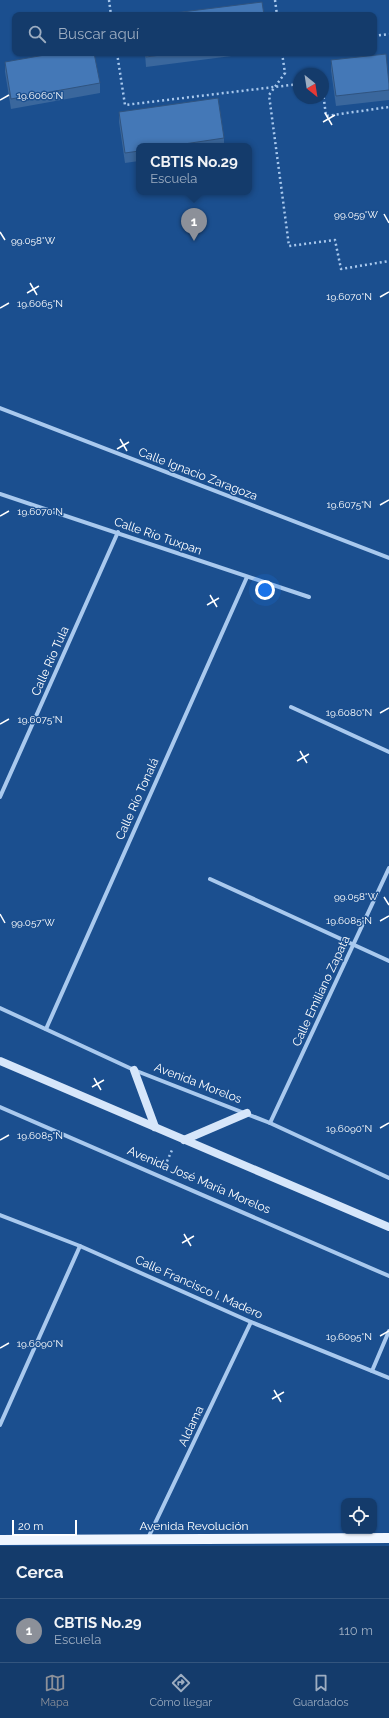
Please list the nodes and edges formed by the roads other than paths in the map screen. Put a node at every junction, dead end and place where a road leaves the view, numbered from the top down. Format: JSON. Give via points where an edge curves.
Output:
{"nodes":[{"id":1,"x":0,"y":408,"type":"edge"},
{"id":2,"x":0,"y":494,"type":"edge"},
{"id":3,"x":118,"y":532,"type":"junction"},
{"id":4,"x":389,"y":558,"type":"edge"},
{"id":5,"x":247,"y":577,"type":"junction"},
{"id":6,"x":309,"y":597,"type":"dead end"},
{"id":7,"x":291,"y":708,"type":"dead end"},
{"id":8,"x":389,"y":752,"type":"edge"},
{"id":9,"x":0,"y":798,"type":"edge"},
{"id":10,"x":389,"y":868,"type":"edge"},
{"id":11,"x":210,"y":879,"type":"dead end"},
{"id":12,"x":354,"y":945,"type":"junction"},
{"id":13,"x":389,"y":961,"type":"edge"},
{"id":14,"x":0,"y":1008,"type":"edge"},
{"id":15,"x":46,"y":1029,"type":"junction"},
{"id":16,"x":0,"y":1061,"type":"edge"},
{"id":17,"x":134,"y":1070,"type":"junction"},
{"id":18,"x":0,"y":1107,"type":"edge"},
{"id":19,"x":247,"y":1113,"type":"junction"},
{"id":20,"x":270,"y":1122,"type":"junction"},
{"id":21,"x":156,"y":1127,"type":"junction"},
{"id":22,"x":181,"y":1139,"type":"junction"},
{"id":23,"x":389,"y":1178,"type":"edge"},
{"id":24,"x":0,"y":1215,"type":"edge"},
{"id":25,"x":389,"y":1227,"type":"edge"},
{"id":26,"x":80,"y":1246,"type":"junction"},
{"id":27,"x":389,"y":1276,"type":"edge"},
{"id":28,"x":251,"y":1322,"type":"junction"},
{"id":29,"x":389,"y":1331,"type":"edge"},
{"id":30,"x":372,"y":1371,"type":"junction"},
{"id":31,"x":389,"y":1378,"type":"edge"},
{"id":32,"x":0,"y":1425,"type":"edge"},
{"id":33,"x":389,"y":1538,"type":"edge"},
{"id":34,"x":148,"y":1539,"type":"junction"},
{"id":35,"x":0,"y":1540,"type":"edge"}],
"edges":[{"from":1,"to":4,"type":"street","name":"Calle Ignacio Zaragoza"},
{"from":2,"to":3,"type":"street","name":"Calle Río Tuxpan"},
{"from":3,"to":5,"type":"street","name":"Calle Río Tuxpan"},
{"from":3,"to":9,"type":"street","name":"Calle Río Tula"},
{"from":5,"to":6,"type":"street","name":"Calle Río Tuxpan"},
{"from":5,"to":15,"type":"street","name":"Calle Río Tonalá"},
{"from":7,"to":8,"type":"street"},
{"from":10,"to":12,"type":"street","name":"Calle Emiliano Zapata"},
{"from":11,"to":12,"type":"street"},
{"from":12,"to":13,"type":"street"},
{"from":12,"to":20,"type":"street","name":"Calle Emiliano Zapata"},
{"from":14,"to":15,"type":"street","name":"Avenida Morelos"},
{"from":15,"to":17,"type":"street","name":"Avenida Morelos"},
{"from":16,"to":21,"type":"main road"},
{"from":17,"to":19,"type":"street","name":"Avenida Morelos"},
{"from":17,"to":21,"type":"main road"},
{"from":18,"to":27,"type":"street","name":"Avenida José María Morelos"},
{"from":19,"to":20,"type":"street","name":"Avenida Morelos"},
{"from":19,"to":22,"type":"main road"},
{"from":20,"to":23,"type":"street","name":"Avenida Morelos"},
{"from":21,"to":22,"type":"main road"},
{"from":22,"to":25,"type":"main road"},
{"from":24,"to":26,"type":"street","name":"Calle Francisco I. Madero"},
{"from":26,"to":28,"type":"street","name":"Calle Francisco I. Madero"},
{"from":26,"to":32,"type":"street"},
{"from":28,"to":30,"type":"street","name":"Calle Francisco I. Madero"},
{"from":28,"to":34,"type":"street","name":"Aldama"},
{"from":29,"to":30,"type":"street"},
{"from":30,"to":31,"type":"street","name":"Calle Francisco I. Madero"},
{"from":33,"to":34,"type":"main road","name":"Avenida Revolución"},
{"from":34,"to":35,"type":"main road","name":"Avenida Revolución"}]}
